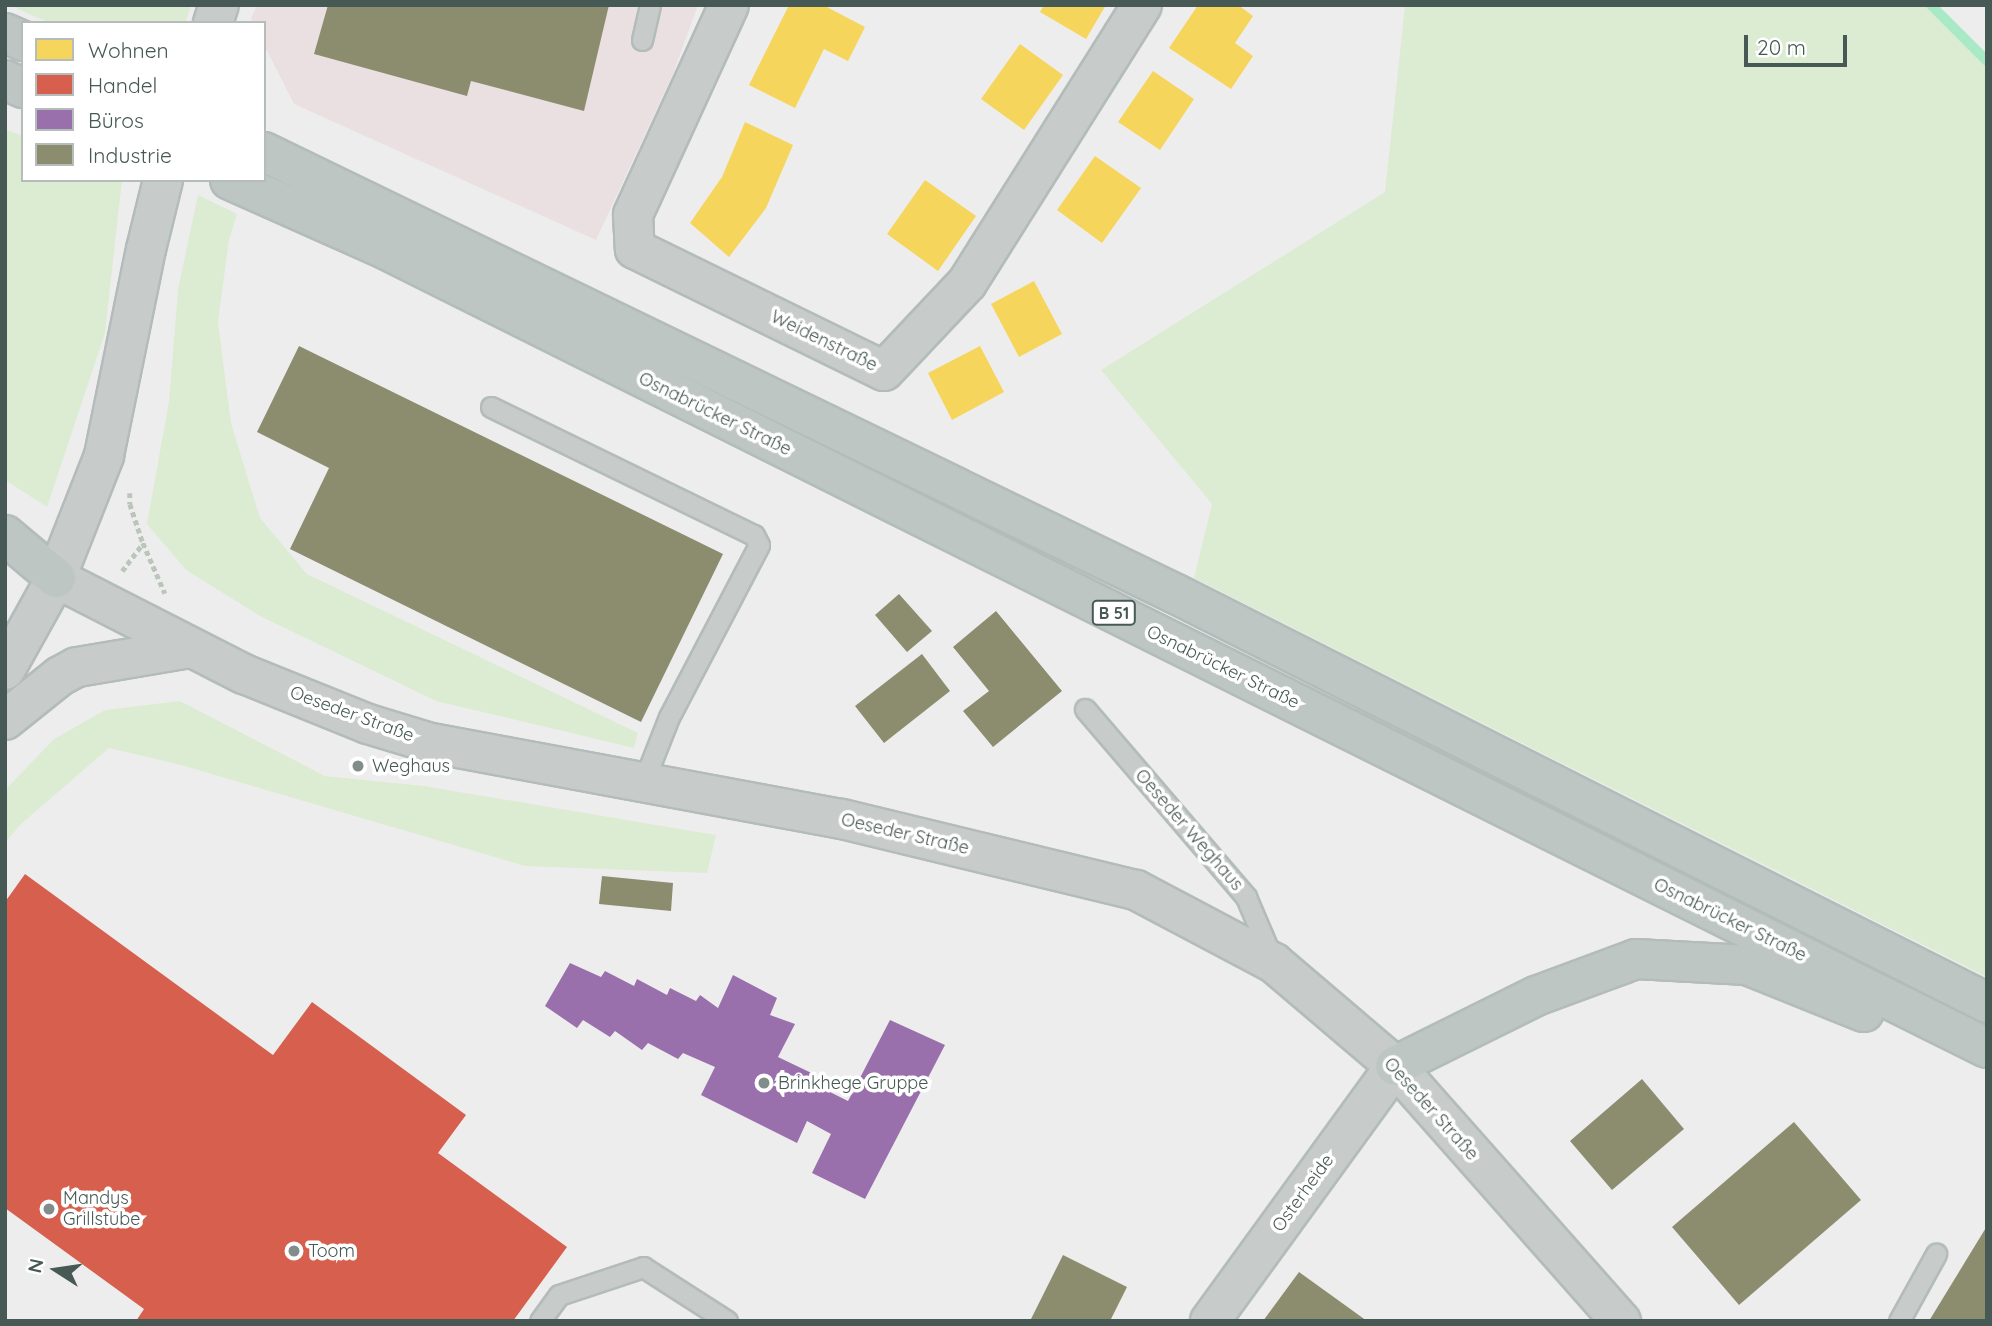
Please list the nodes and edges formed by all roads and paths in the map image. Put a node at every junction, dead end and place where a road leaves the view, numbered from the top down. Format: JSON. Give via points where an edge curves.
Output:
{"nodes":[{"id":1,"x":650,"y":5,"type":"edge"},
{"id":2,"x":729,"y":5,"type":"edge"},
{"id":3,"x":1142,"y":5,"type":"edge"},
{"id":4,"x":5,"y":33,"type":"edge"},
{"id":5,"x":21,"y":40,"type":"edge"},
{"id":6,"x":642,"y":40,"type":"dead end"},
{"id":7,"x":5,"y":80,"type":"edge"},
{"id":8,"x":21,"y":87,"type":"edge"},
{"id":9,"x":266,"y":153,"type":"edge"},
{"id":10,"x":163,"y":182,"type":"edge"},
{"id":11,"x":234,"y":182,"type":"edge"},
{"id":12,"x":491,"y":407,"type":"dead end"},
{"id":13,"x":130,"y":490,"type":"dead end"},
{"id":14,"x":5,"y":535,"type":"edge"},
{"id":15,"x":56,"y":578,"type":"junction"},
{"id":16,"x":190,"y":648,"type":"junction"},
{"id":17,"x":5,"y":670,"type":"edge"},
{"id":18,"x":1085,"y":709,"type":"dead end"},
{"id":19,"x":5,"y":720,"type":"edge"},
{"id":20,"x":643,"y":783,"type":"junction"},
{"id":21,"x":1274,"y":963,"type":"junction"},
{"id":22,"x":1987,"y":1003,"type":"edge"},
{"id":23,"x":1987,"y":1048,"type":"edge"},
{"id":24,"x":1987,"y":1062,"type":"edge"},
{"id":25,"x":1395,"y":1066,"type":"junction"},
{"id":26,"x":1936,"y":1254,"type":"dead end"},
{"id":27,"x":540,"y":1321,"type":"edge"},
{"id":28,"x":727,"y":1321,"type":"edge"},
{"id":29,"x":1210,"y":1321,"type":"edge"},
{"id":30,"x":1621,"y":1321,"type":"edge"},
{"id":31,"x":1899,"y":1321,"type":"edge"}],
"edges":[{"from":1,"to":6,"type":"lane"},
{"from":2,"to":3,"type":"street","name":"Weidenstraße","via":[[633,215],[635,249],[884,371],[967,283]]},
{"from":4,"to":5,"type":"highway"},
{"from":7,"to":8,"type":"highway"},
{"from":9,"to":22,"type":"highway","number":"B 51","via":[[1176,594]]},
{"from":10,"to":15,"type":"street","via":[[104,456]]},
{"from":11,"to":23,"type":"highway","name":"Osnabrücker Straße","number":"B 51","via":[[387,250]]},
{"from":12,"to":20,"type":"lane","via":[[754,535],[759,545],[668,717]]},
{"from":13,"to":16,"type":"path","via":[[143,543]]},
{"from":14,"to":15,"type":"highway"},
{"from":15,"to":16,"type":"street","name":"Oeseder Straße"},
{"from":15,"to":17,"type":"street"},
{"from":16,"to":19,"type":"street","via":[[77,667]]},
{"from":16,"to":20,"type":"street","name":"Oeseder Straße","via":[[368,724],[431,743]]},
{"from":18,"to":21,"type":"lane","name":"Oeseder Weghaus","via":[[1246,897]]},
{"from":20,"to":21,"type":"street","name":"Oeseder Straße","via":[[842,819],[1136,890]]},
{"from":21,"to":25,"type":"street","name":"Oeseder Straße"},
{"from":24,"to":25,"type":"highway","via":[[1747,965],[1636,959],[1536,996]]},
{"from":25,"to":29,"type":"street","name":"Osterheide"},
{"from":25,"to":30,"type":"street","name":"Oeseder Straße"},
{"from":26,"to":31,"type":"lane"},
{"from":27,"to":28,"type":"lane","via":[[559,1295],[643,1268]]}]}
